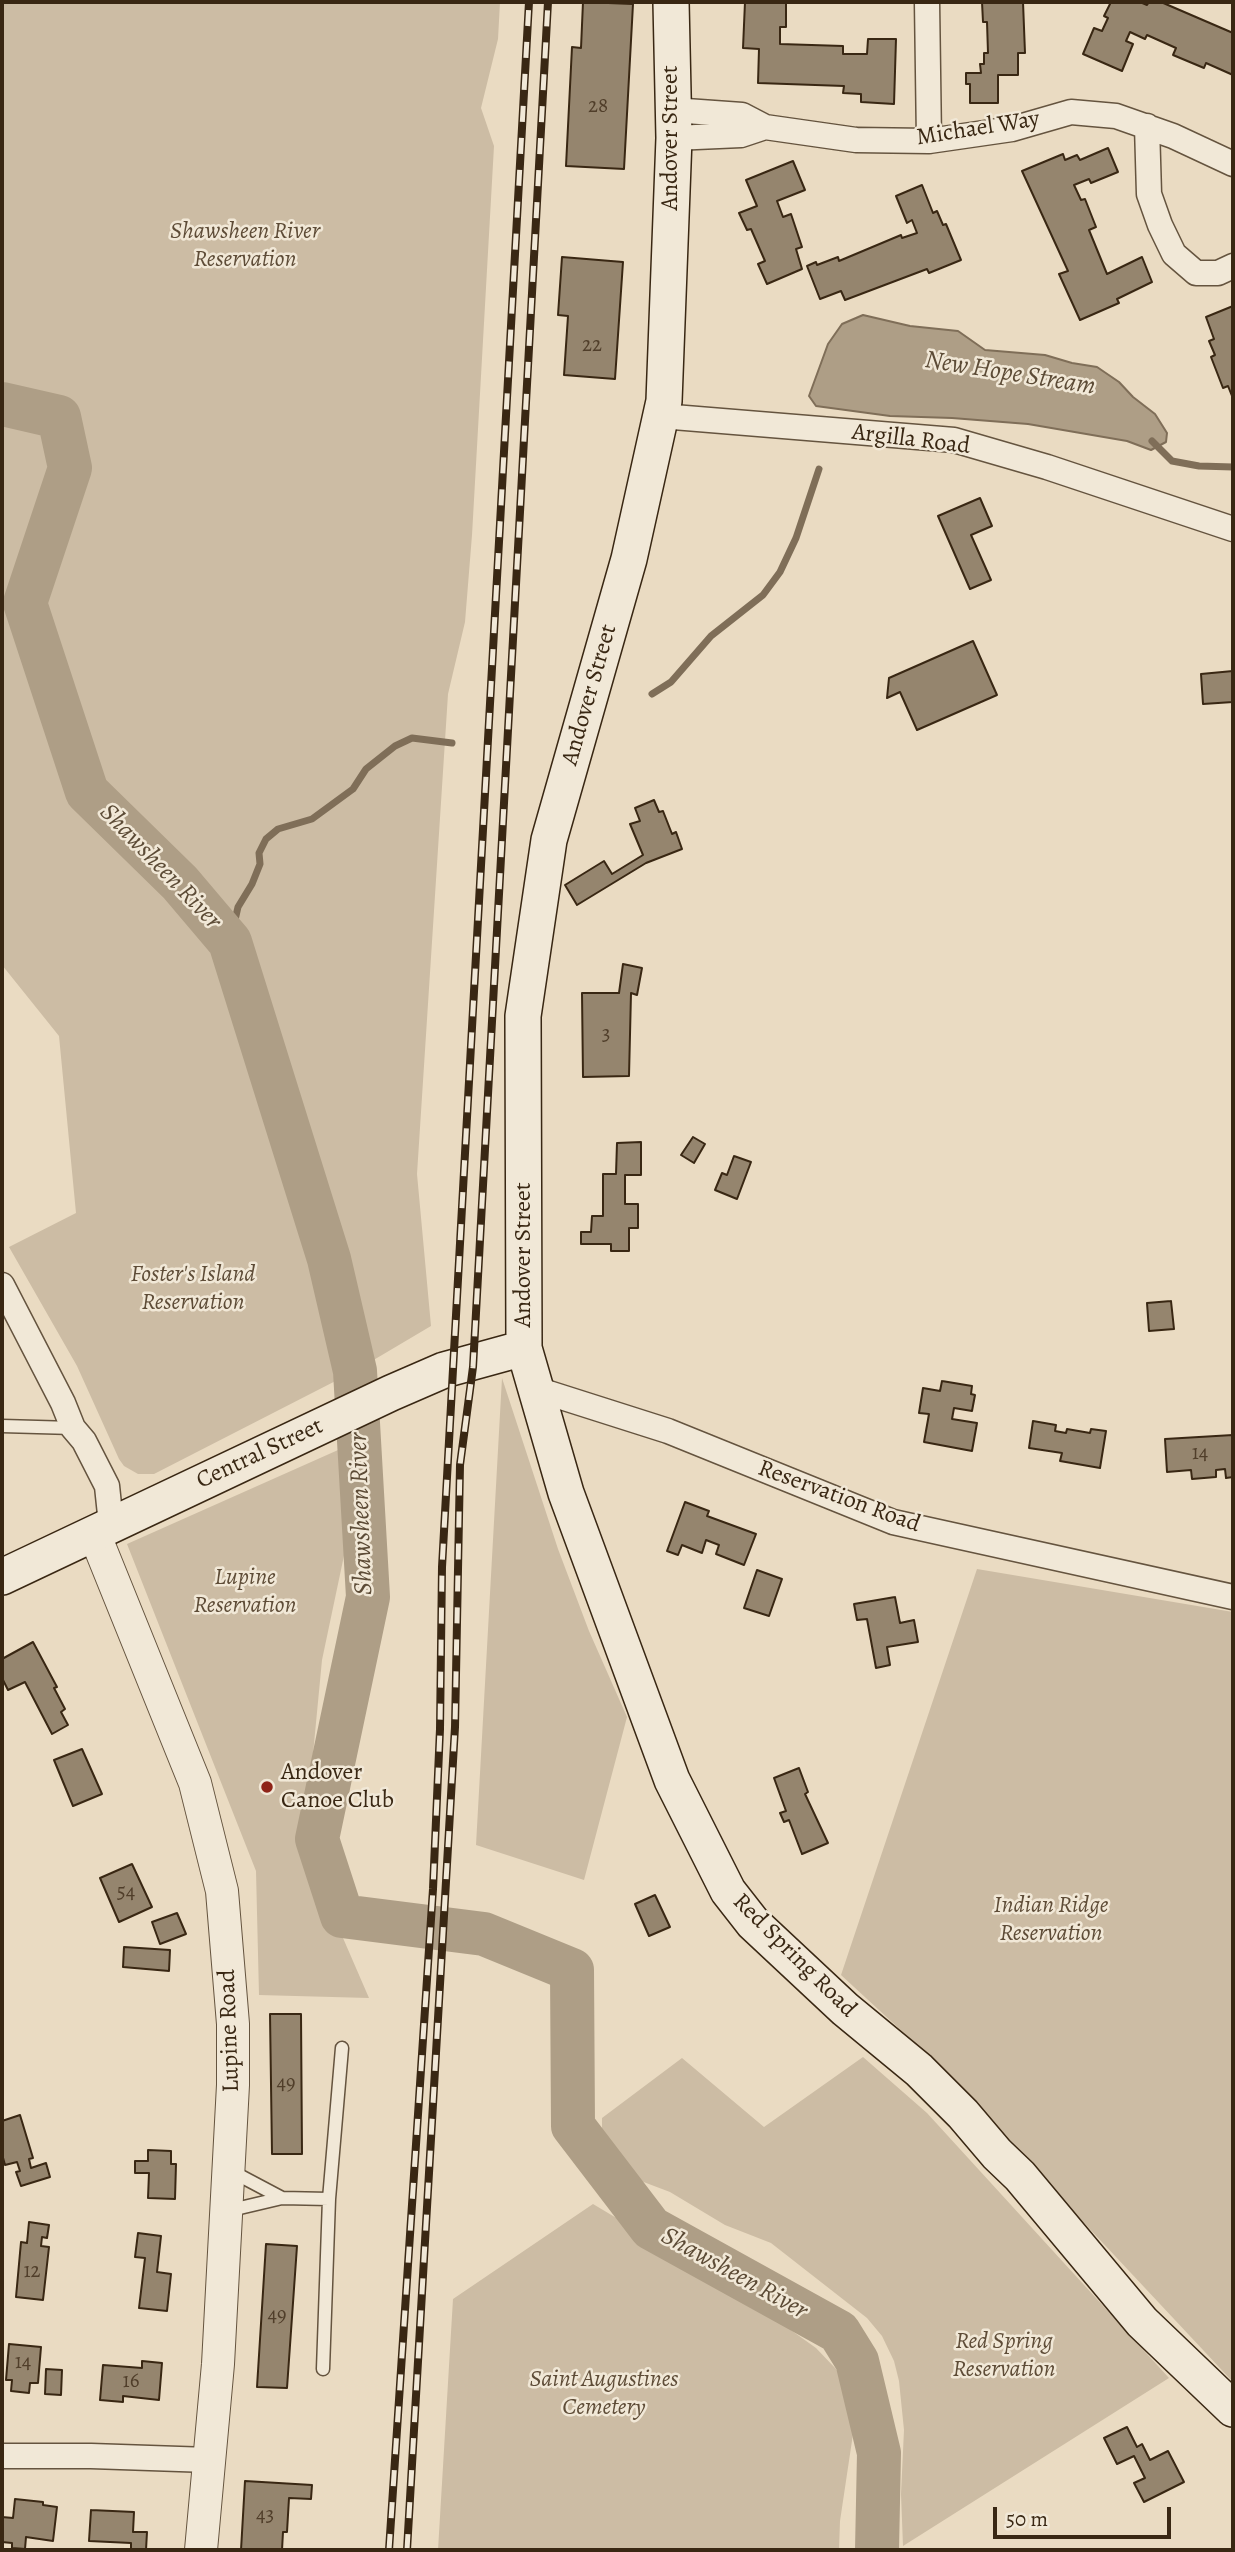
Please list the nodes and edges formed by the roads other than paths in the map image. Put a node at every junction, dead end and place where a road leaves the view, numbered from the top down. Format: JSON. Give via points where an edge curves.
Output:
{"nodes":[{"id":1,"x":671,"y":2,"type":"edge"},
{"id":2,"x":921,"y":3,"type":"edge"},
{"id":3,"x":673,"y":124,"type":"junction"},
{"id":4,"x":1147,"y":127,"type":"junction"},
{"id":5,"x":929,"y":141,"type":"junction"},
{"id":6,"x":1233,"y":163,"type":"edge"},
{"id":7,"x":1233,"y":266,"type":"edge"},
{"id":8,"x":660,"y":416,"type":"junction"},
{"id":9,"x":1233,"y":529,"type":"edge"},
{"id":10,"x":2,"y":1285,"type":"edge"},
{"id":11,"x":524,"y":1348,"type":"junction"},
{"id":12,"x":536,"y":1389,"type":"junction"},
{"id":13,"x":2,"y":1426,"type":"edge"},
{"id":14,"x":73,"y":1428,"type":"junction"},
{"id":15,"x":102,"y":1529,"type":"junction"},
{"id":16,"x":2,"y":1577,"type":"edge"},
{"id":17,"x":1233,"y":1597,"type":"edge"},
{"id":18,"x":342,"y":2048,"type":"dead end"},
{"id":19,"x":229,"y":2169,"type":"junction"},
{"id":20,"x":282,"y":2198,"type":"junction"},
{"id":21,"x":329,"y":2199,"type":"junction"},
{"id":22,"x":226,"y":2211,"type":"junction"},
{"id":23,"x":323,"y":2370,"type":"dead end"},
{"id":24,"x":1233,"y":2409,"type":"edge"},
{"id":25,"x":2,"y":2456,"type":"edge"},
{"id":26,"x":209,"y":2460,"type":"junction"},
{"id":27,"x":201,"y":2550,"type":"edge"}],
"edges":[{"from":1,"to":3,"type":"main road","name":"Andover Street"},
{"from":2,"to":5,"type":"street"},
{"from":3,"to":5,"type":"street","name":"Michael Way","via":[[742,115],[765,127],[856,140]]},
{"from":3,"to":8,"type":"main road","name":"Andover Street"},
{"from":4,"to":5,"type":"street","name":"Michael Way","via":[[1116,116],[1071,112],[1013,129]]},
{"from":4,"to":6,"type":"street","name":"Michael Way"},
{"from":4,"to":7,"type":"street","via":[[1149,194],[1174,254],[1196,273],[1218,273]]},
{"from":8,"to":9,"type":"street","name":"Argilla Road","via":[[954,440]]},
{"from":8,"to":11,"type":"main road","name":"Andover Street","via":[[629,559],[550,840],[525,1002]]},
{"from":10,"to":14,"type":"street"},
{"from":11,"to":12,"type":"main road","name":"Andover Street"},
{"from":11,"to":15,"type":"main road","name":"Central Street","via":[[444,1370]]},
{"from":12,"to":17,"type":"street","name":"Reservation Road","via":[[668,1431],[893,1522]]},
{"from":12,"to":24,"type":"main road","name":"Red Spring Road","via":[[566,1493],[673,1780],[728,1891],[753,1923],[963,2114],[1142,2322]]},
{"from":13,"to":14,"type":"lane"},
{"from":14,"to":15,"type":"street","via":[[107,1486]]},
{"from":15,"to":16,"type":"main road","name":"Central Street"},
{"from":15,"to":19,"type":"street","name":"Lupine Road","via":[[195,1783],[222,1891],[233,2024]]},
{"from":18,"to":21,"type":"lane"},
{"from":19,"to":20,"type":"lane"},
{"from":19,"to":22,"type":"street","name":"Lupine Road"},
{"from":20,"to":21,"type":"lane"},
{"from":20,"to":22,"type":"lane"},
{"from":21,"to":23,"type":"lane"},
{"from":22,"to":26,"type":"street","name":"Lupine Road"},
{"from":25,"to":26,"type":"street"},
{"from":26,"to":27,"type":"street","name":"Lupine Road"}]}
